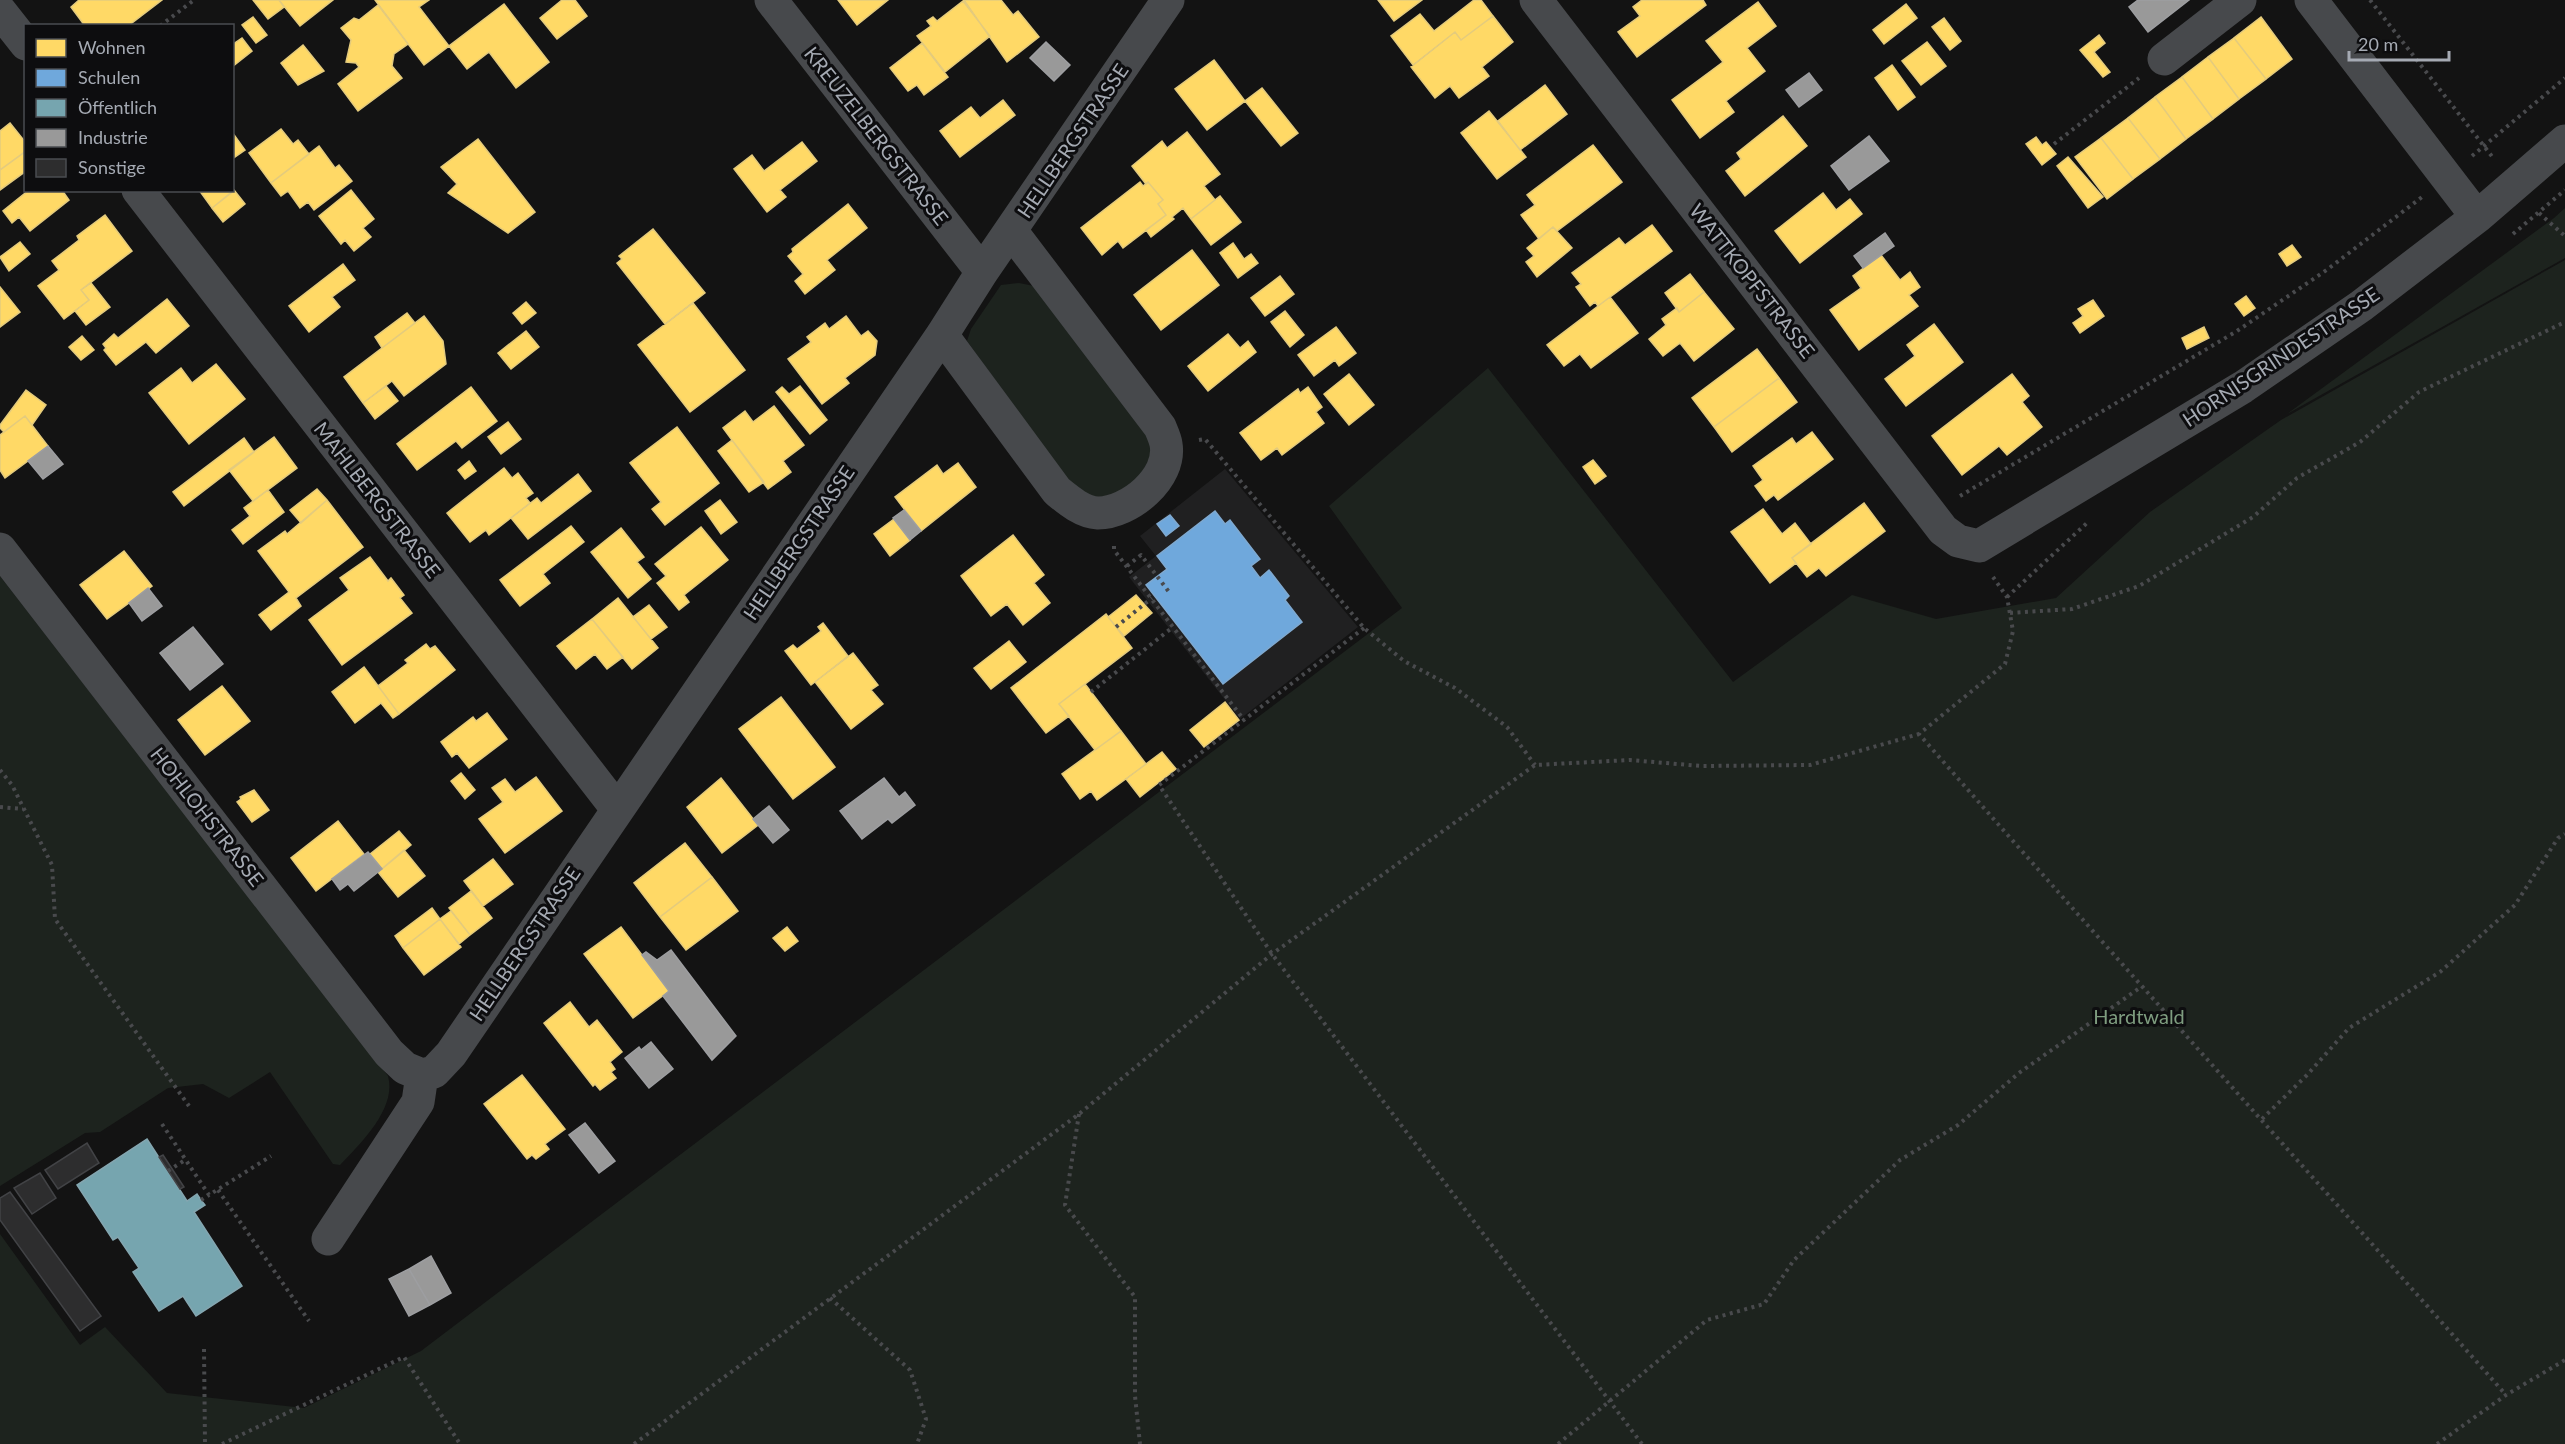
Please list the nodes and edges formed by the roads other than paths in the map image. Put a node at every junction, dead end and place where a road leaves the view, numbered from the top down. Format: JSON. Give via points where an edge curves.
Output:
{"nodes":[{"id":1,"x":771,"y":0,"type":"edge"},
{"id":2,"x":1168,"y":0,"type":"edge"},
{"id":3,"x":1536,"y":0,"type":"edge"},
{"id":4,"x":2240,"y":0,"type":"edge"},
{"id":5,"x":2311,"y":0,"type":"edge"},
{"id":6,"x":0,"y":11,"type":"edge"},
{"id":7,"x":24,"y":41,"type":"edge"},
{"id":8,"x":2164,"y":59,"type":"road end"},
{"id":9,"x":2565,"y":141,"type":"edge"},
{"id":10,"x":140,"y":192,"type":"edge"},
{"id":11,"x":2477,"y":217,"type":"junction"},
{"id":12,"x":1012,"y":232,"type":"junction"},
{"id":13,"x":982,"y":272,"type":"junction"},
{"id":14,"x":942,"y":335,"type":"junction"},
{"id":15,"x":0,"y":549,"type":"edge"},
{"id":16,"x":1980,"y":553,"type":"joint"},
{"id":17,"x":617,"y":809,"type":"junction"},
{"id":18,"x":422,"y":1076,"type":"junction"},
{"id":19,"x":328,"y":1239,"type":"dead end"}],
"edges":[{"from":1,"to":13,"type":"street","name":"KREUZELBERGSTRASSE"},
{"from":2,"to":12,"type":"street","name":"HELLBERGSTRASSE"},
{"from":3,"to":16,"type":"street","name":"WATTKOPFSTRASSE","via":[[1930,514],[1943,530]]},
{"from":4,"to":8,"type":"street"},
{"from":5,"to":11,"type":"street"},
{"from":6,"to":7,"type":"street"},
{"from":9,"to":11,"type":"street","name":"HORNISGRINDESTRASSE"},
{"from":10,"to":17,"type":"street","name":"MAHLBERGSTRASSE"},
{"from":11,"to":16,"type":"street","name":"HORNISGRINDESTRASSE","via":[[2361,306],[2243,387]]},
{"from":12,"to":13,"type":"street","name":"HELLBERGSTRASSE"},
{"from":12,"to":14,"type":"street","via":[[1160,426],[1167,445],[1163,466],[1154,482],[1139,499],[1115,511],[1095,513],[1075,504],[1057,491]]},
{"from":13,"to":14,"type":"street","name":"HELLBERGSTRASSE"},
{"from":14,"to":17,"type":"street","name":"HELLBERGSTRASSE"},
{"from":15,"to":18,"type":"street","name":"HOHLOHSTRASSE","via":[[389,1053],[405,1068]]},
{"from":17,"to":18,"type":"street","name":"HELLBERGSTRASSE","via":[[451,1054],[434,1072]]},
{"from":18,"to":19,"type":"street","via":[[418,1102]]}]}
